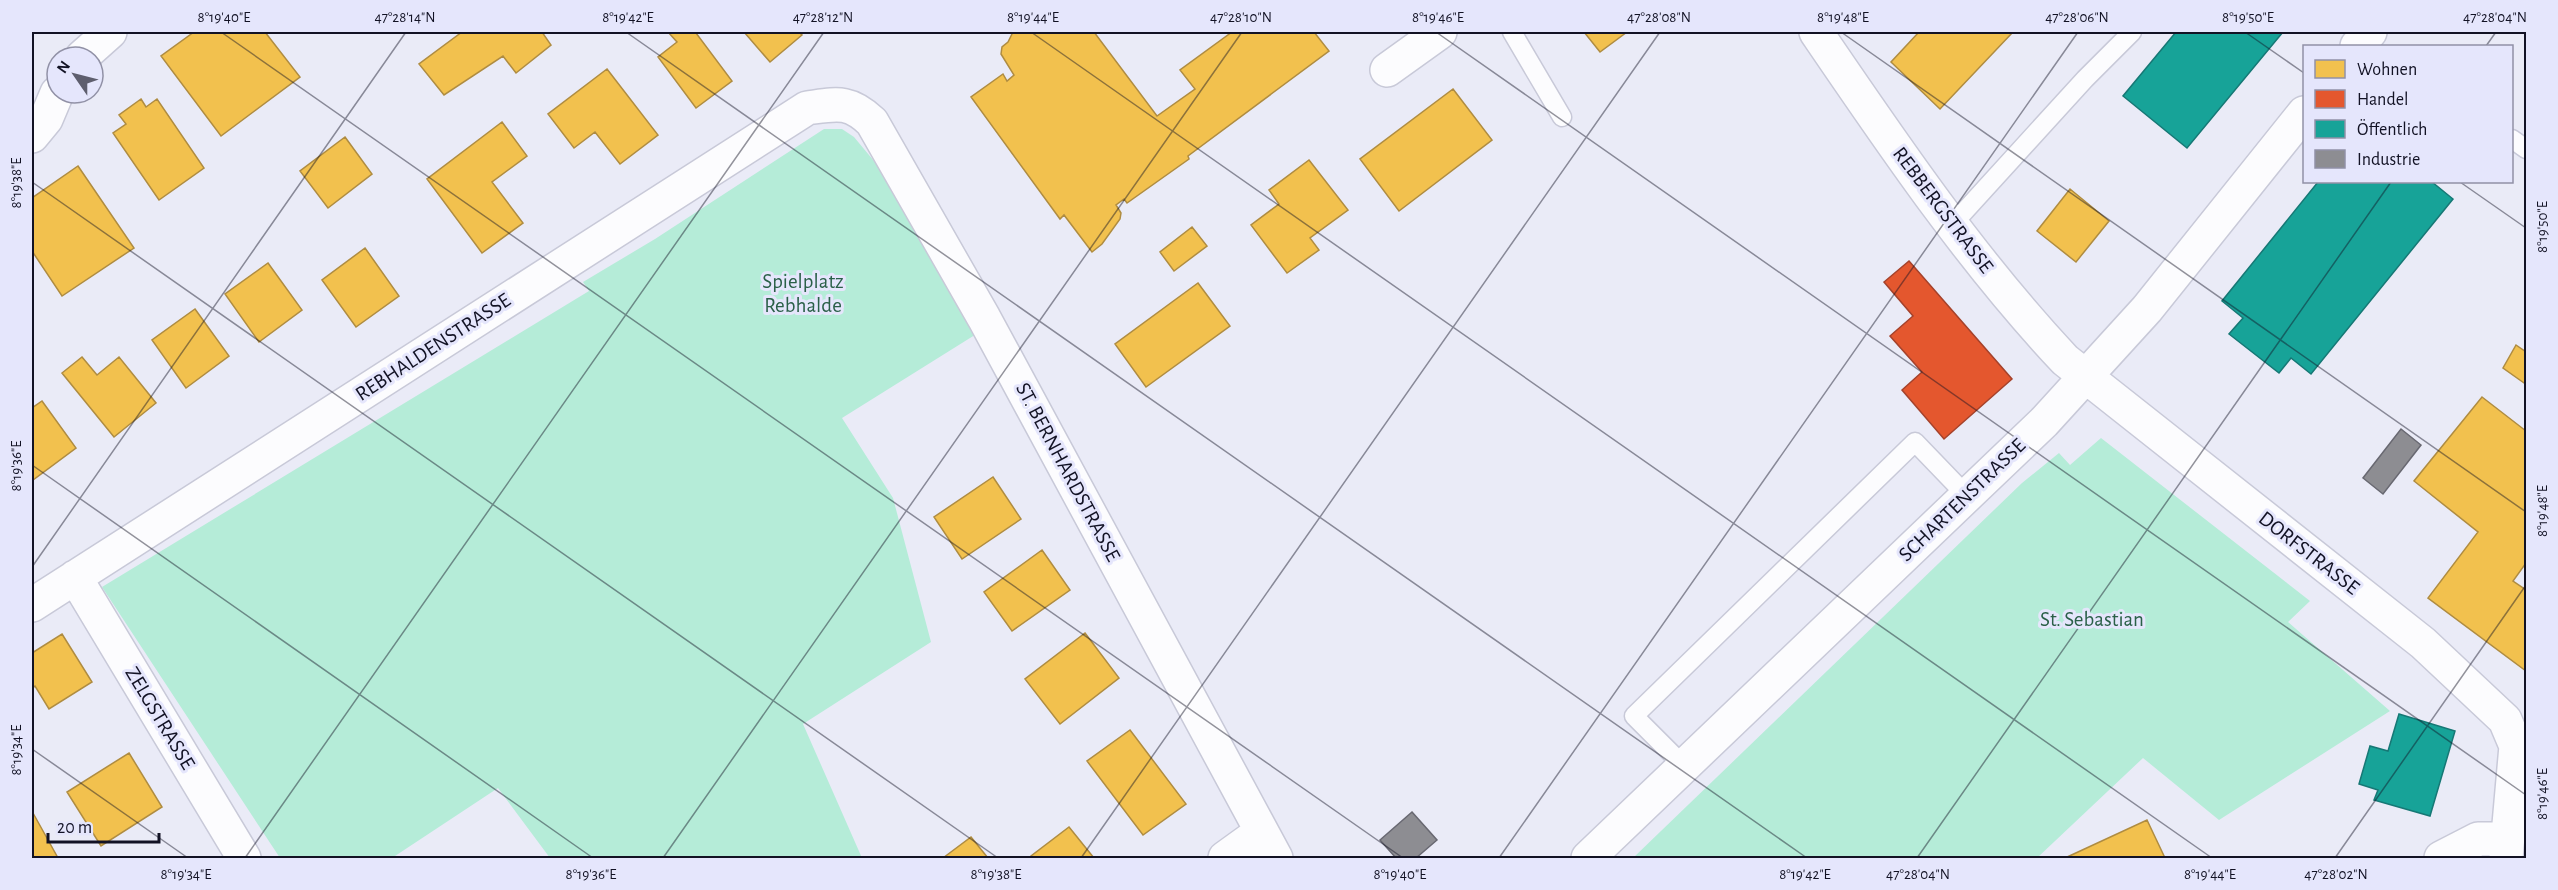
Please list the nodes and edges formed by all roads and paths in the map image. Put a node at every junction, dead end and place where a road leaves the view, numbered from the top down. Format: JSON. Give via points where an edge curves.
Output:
{"nodes":[{"id":1,"x":110,"y":32,"type":"edge"},
{"id":2,"x":1440,"y":32,"type":"edge"},
{"id":3,"x":1512,"y":32,"type":"edge"},
{"id":4,"x":1816,"y":32,"type":"edge"},
{"id":5,"x":2132,"y":32,"type":"edge"},
{"id":6,"x":95,"y":45,"type":"edge"},
{"id":7,"x":1387,"y":70,"type":"dead end"},
{"id":8,"x":841,"y":104,"type":"joint"},
{"id":9,"x":52,"y":105,"type":"edge"},
{"id":10,"x":2303,"y":113,"type":"edge"},
{"id":11,"x":1562,"y":117,"type":"dead end"},
{"id":12,"x":32,"y":136,"type":"edge"},
{"id":13,"x":2513,"y":140,"type":"edge"},
{"id":14,"x":2526,"y":149,"type":"edge"},
{"id":15,"x":1952,"y":225,"type":"junction"},
{"id":16,"x":2085,"y":376,"type":"junction"},
{"id":17,"x":1967,"y":496,"type":"junction"},
{"id":18,"x":75,"y":577,"type":"junction"},
{"id":19,"x":32,"y":605,"type":"edge"},
{"id":20,"x":2521,"y":742,"type":"edge"},
{"id":21,"x":1684,"y":766,"type":"junction"},
{"id":22,"x":1268,"y":845,"type":"edge"},
{"id":23,"x":2506,"y":849,"type":"edge"},
{"id":24,"x":241,"y":857,"type":"edge"},
{"id":25,"x":1225,"y":858,"type":"edge"},
{"id":26,"x":1588,"y":858,"type":"edge"},
{"id":27,"x":2442,"y":858,"type":"edge"}],
"edges":[{"from":1,"to":6,"type":"street"},
{"from":2,"to":7,"type":"street"},
{"from":3,"to":11,"type":"lane"},
{"from":4,"to":15,"type":"street","name":"REBBERGSTRASSE"},
{"from":5,"to":15,"type":"lane"},
{"from":8,"to":18,"type":"street","name":"REBHALDENSTRASSE","via":[[807,108]]},
{"from":8,"to":22,"type":"street","name":"ST. BERNHARDSTRASSE","via":[[859,110],[872,122],[984,318]]},
{"from":9,"to":12,"type":"street"},
{"from":10,"to":16,"type":"street","name":"SCHARTENSTRASSE","via":[[2146,309]]},
{"from":13,"to":14,"type":"lane"},
{"from":15,"to":16,"type":"street","name":"REBBERGSTRASSE","via":[[2036,328]]},
{"from":16,"to":17,"type":"street","name":"SCHARTENSTRASSE","via":[[2044,422]]},
{"from":16,"to":20,"type":"street","name":"DORFSTRASSE","via":[[2423,643],[2505,720]]},
{"from":17,"to":21,"type":"street","name":"SCHARTENSTRASSE"},
{"from":17,"to":21,"type":"lane","via":[[1915,442],[1634,716]]},
{"from":18,"to":19,"type":"street","name":"REBHALDENSTRASSE"},
{"from":18,"to":24,"type":"street","name":"ZELGSTRASSE"},
{"from":20,"to":23,"type":"street","name":"DORFSTRASSE"},
{"from":21,"to":26,"type":"street","name":"SCHARTENSTRASSE"},
{"from":22,"to":25,"type":"street"},
{"from":23,"to":27,"type":"street","via":[[2478,839]]}]}
